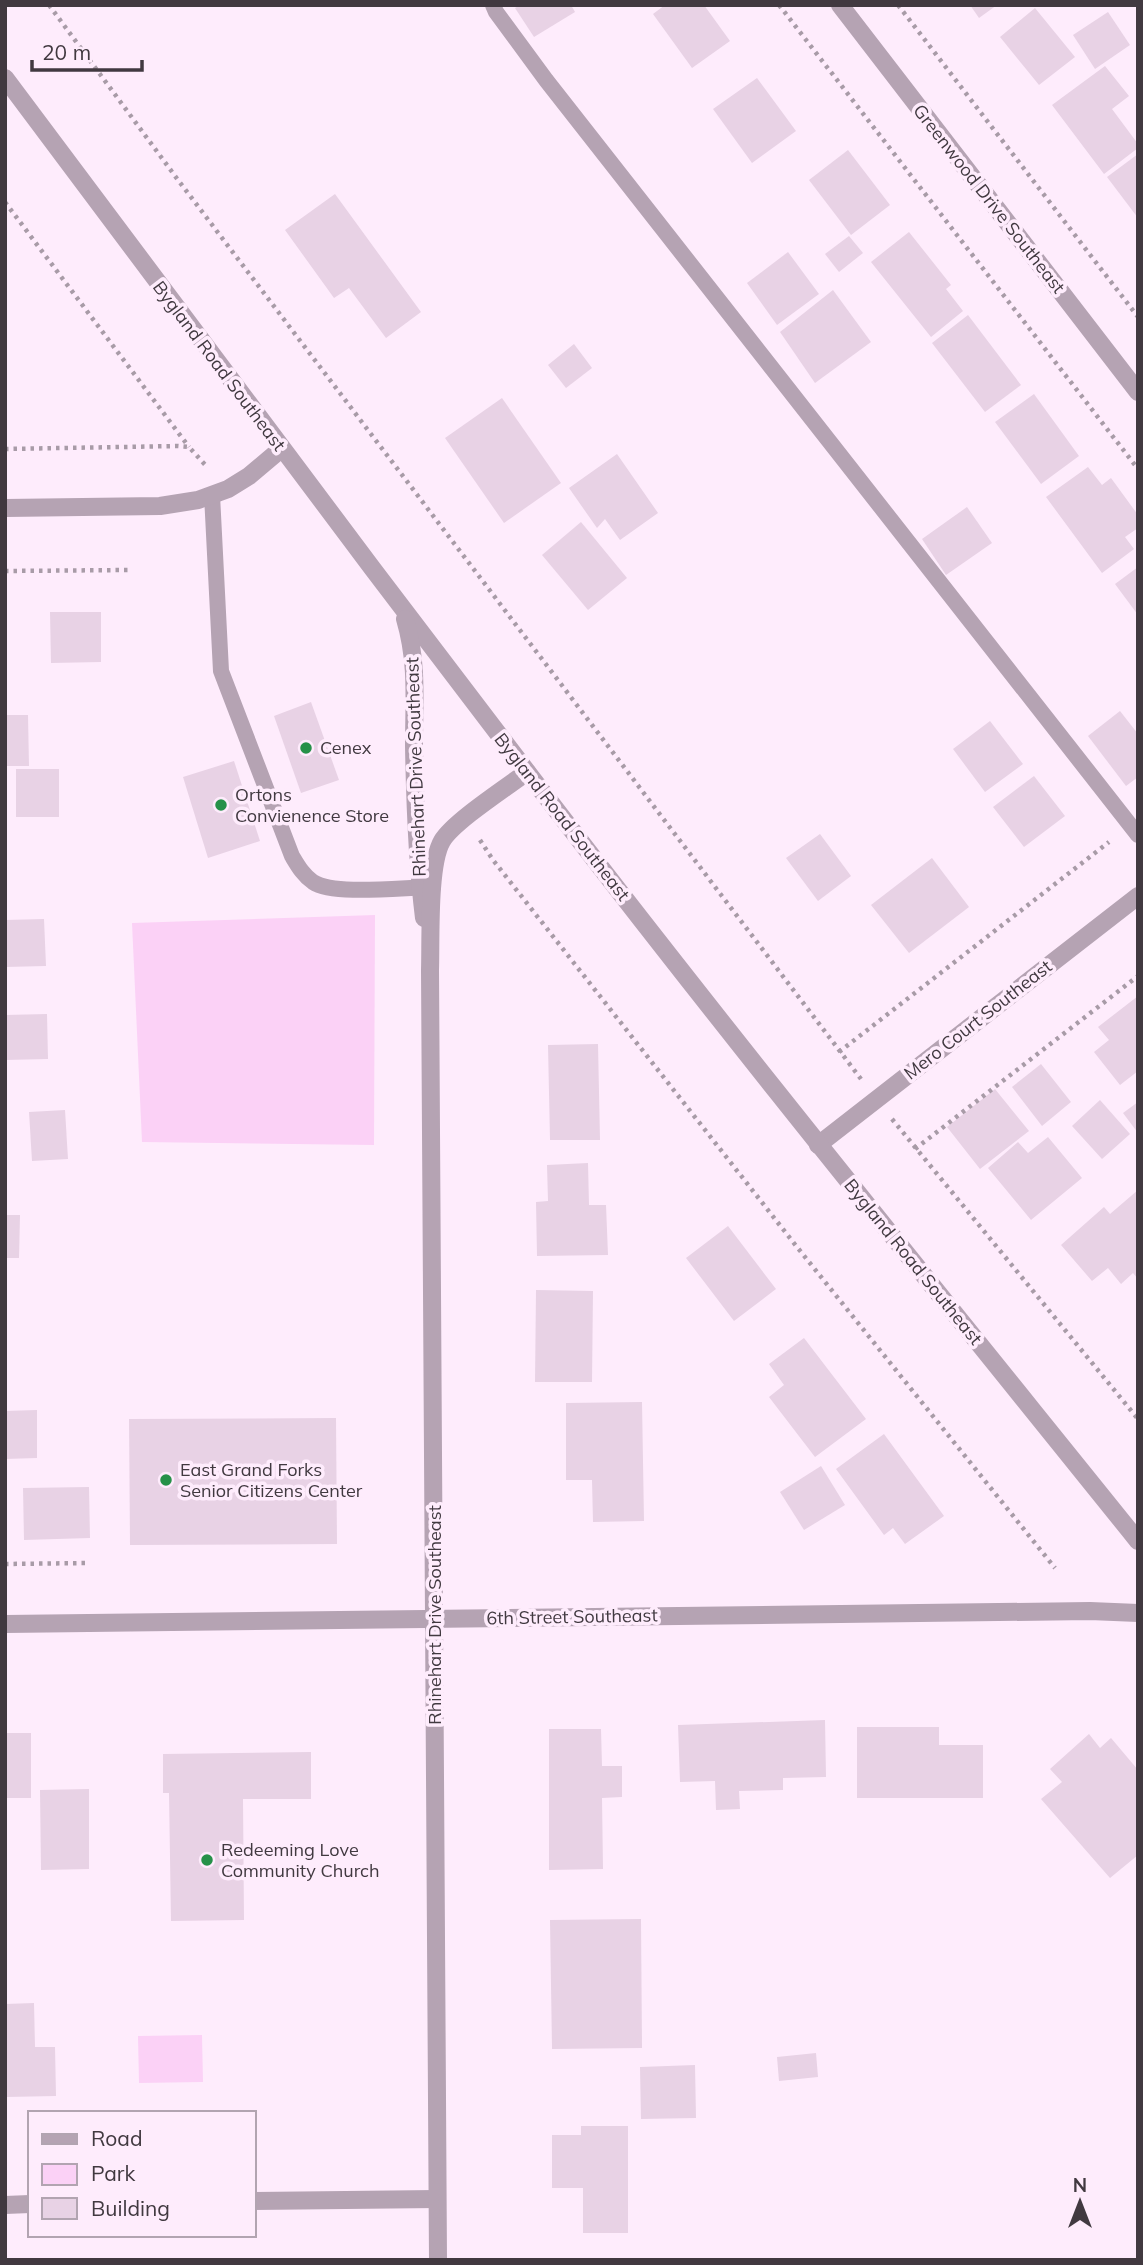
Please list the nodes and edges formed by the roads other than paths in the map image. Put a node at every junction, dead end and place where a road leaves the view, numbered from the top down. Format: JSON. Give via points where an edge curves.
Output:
{"nodes":[{"id":1,"x":493,"y":5,"type":"edge"},
{"id":2,"x":840,"y":5,"type":"edge"},
{"id":3,"x":5,"y":78,"type":"edge"},
{"id":4,"x":1138,"y":392,"type":"edge"},
{"id":5,"x":281,"y":449,"type":"junction"},
{"id":6,"x":220,"y":492,"type":"junction"},
{"id":7,"x":5,"y":508,"type":"edge"},
{"id":8,"x":401,"y":606,"type":"junction"},
{"id":9,"x":527,"y":772,"type":"junction"},
{"id":10,"x":1134,"y":830,"type":"edge"},
{"id":11,"x":427,"y":887,"type":"junction"},
{"id":12,"x":1138,"y":896,"type":"edge"},
{"id":13,"x":818,"y":1145,"type":"junction"},
{"id":14,"x":1138,"y":1541,"type":"edge"},
{"id":15,"x":1138,"y":1613,"type":"edge"},
{"id":16,"x":436,"y":1619,"type":"junction"},
{"id":17,"x":5,"y":1624,"type":"edge"},
{"id":18,"x":438,"y":2199,"type":"junction"},
{"id":19,"x":256,"y":2201,"type":"edge"},
{"id":20,"x":28,"y":2204,"type":"edge"},
{"id":21,"x":5,"y":2205,"type":"edge"},
{"id":22,"x":438,"y":2260,"type":"edge"}],
"edges":[{"from":1,"to":10,"type":"lane","via":[[546,80]]},
{"from":2,"to":4,"type":"street","name":"Greenwood Drive Southeast"},
{"from":3,"to":5,"type":"street","name":"Bygland Road Southeast"},
{"from":5,"to":6,"type":"street","via":[[249,476]]},
{"from":5,"to":8,"type":"street","name":"Bygland Road Southeast"},
{"from":6,"to":7,"type":"street","via":[[160,506]]},
{"from":6,"to":11,"type":"lane","via":[[221,671],[292,856],[300,870],[321,886]]},
{"from":8,"to":9,"type":"street","name":"Bygland Road Southeast"},
{"from":8,"to":11,"type":"street","name":"Rhinehart Drive Southeast","via":[[415,668],[415,832]]},
{"from":9,"to":11,"type":"street","name":"Rhinehart Drive Southeast","via":[[452,829],[442,841]]},
{"from":9,"to":13,"type":"street","name":"Bygland Road Southeast"},
{"from":11,"to":16,"type":"street","name":"Rhinehart Drive Southeast"},
{"from":12,"to":13,"type":"street","name":"Mero Court Southeast"},
{"from":13,"to":14,"type":"street","name":"Bygland Road Southeast"},
{"from":15,"to":16,"type":"street","name":"6th Street Southeast"},
{"from":16,"to":17,"type":"street","name":"6th Street Southeast"},
{"from":16,"to":18,"type":"street","name":"Rhinehart Drive Southeast"},
{"from":18,"to":19,"type":"street"},
{"from":18,"to":22,"type":"street","name":"Rhinehart Drive Southeast"},
{"from":20,"to":21,"type":"street"}]}
